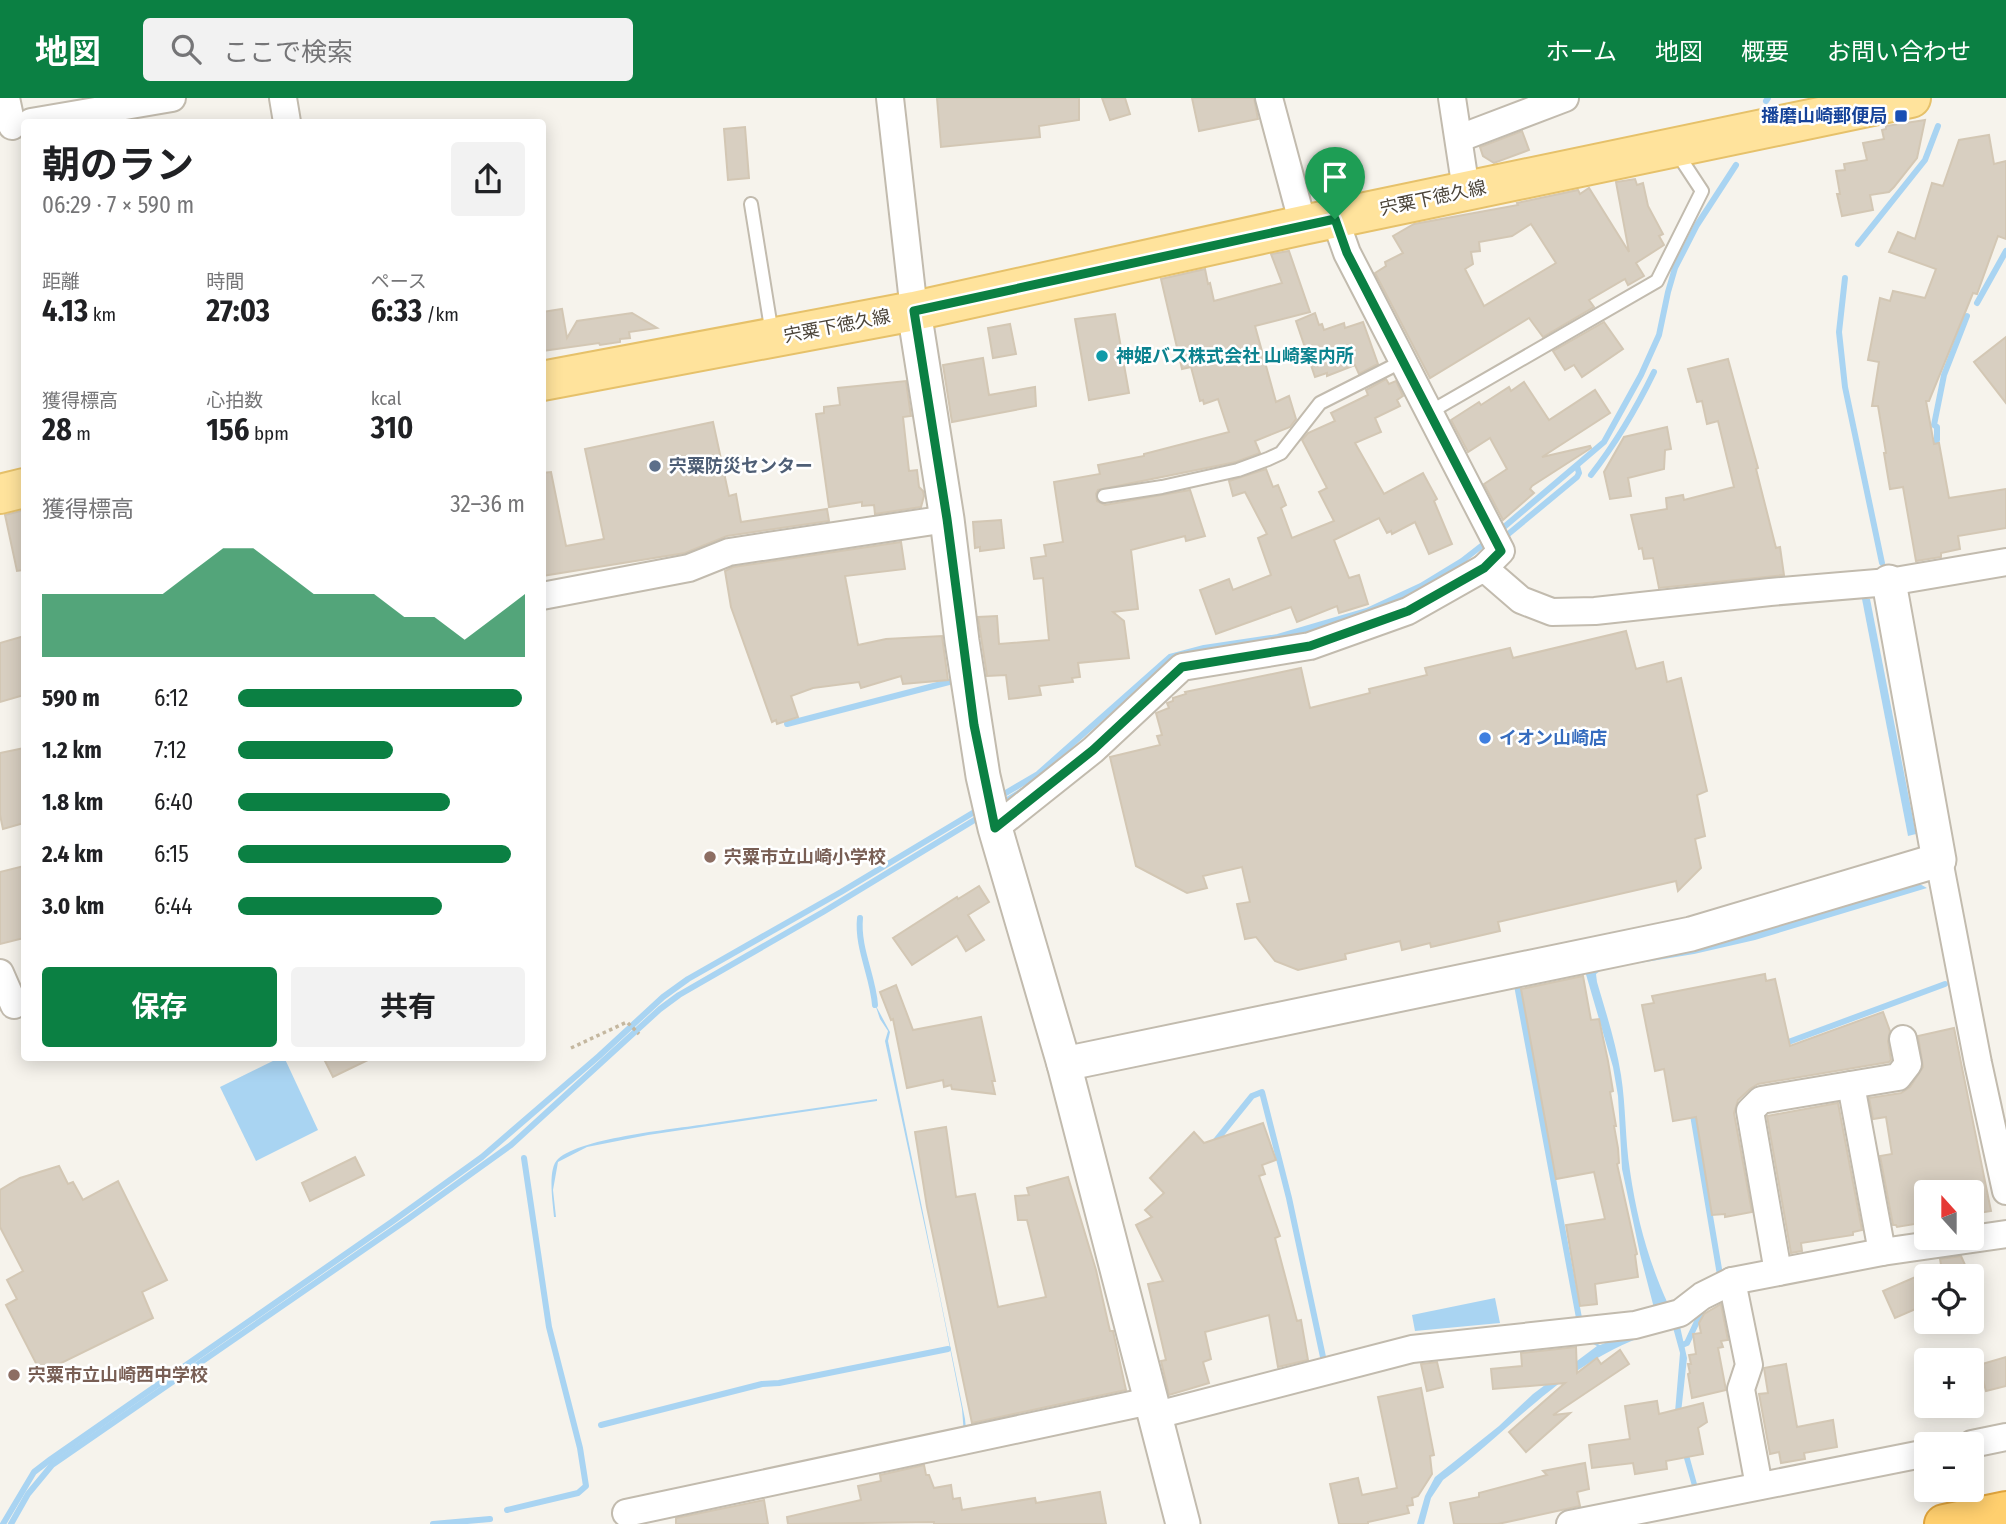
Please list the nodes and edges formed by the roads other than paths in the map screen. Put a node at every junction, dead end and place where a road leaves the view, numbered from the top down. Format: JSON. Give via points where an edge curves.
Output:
{"nodes":[{"id":1,"x":6,"y":98,"type":"edge"},
{"id":2,"x":172,"y":98,"type":"edge"},
{"id":3,"x":283,"y":98,"type":"edge"},
{"id":4,"x":890,"y":98,"type":"edge"},
{"id":5,"x":1269,"y":98,"type":"edge"},
{"id":6,"x":1452,"y":98,"type":"edge"},
{"id":7,"x":1565,"y":98,"type":"edge"},
{"id":8,"x":1911,"y":98,"type":"edge"},
{"id":9,"x":1789,"y":111,"type":"edge"},
{"id":10,"x":51,"y":119,"type":"edge"},
{"id":11,"x":286,"y":119,"type":"edge"},
{"id":12,"x":17,"y":125,"type":"edge"},
{"id":13,"x":1460,"y":138,"type":"junction"},
{"id":14,"x":1673,"y":147,"type":"junction"},
{"id":15,"x":1466,"y":190,"type":"junction"},
{"id":16,"x":751,"y":204,"type":"dead end"},
{"id":17,"x":1319,"y":222,"type":"junction"},
{"id":18,"x":914,"y":311,"type":"junction"},
{"id":19,"x":773,"y":338,"type":"junction"},
{"id":20,"x":1404,"y":361,"type":"junction"},
{"id":21,"x":546,"y":380,"type":"edge"},
{"id":22,"x":1430,"y":412,"type":"junction"},
{"id":23,"x":21,"y":489,"type":"edge"},
{"id":24,"x":0,"y":495,"type":"edge"},
{"id":25,"x":1104,"y":496,"type":"dead end"},
{"id":26,"x":947,"y":519,"type":"junction"},
{"id":27,"x":2006,"y":562,"type":"edge"},
{"id":28,"x":1484,"y":568,"type":"junction"},
{"id":29,"x":1889,"y":582,"type":"junction"},
{"id":30,"x":546,"y":595,"type":"edge"},
{"id":31,"x":995,"y":828,"type":"junction"},
{"id":32,"x":1939,"y":860,"type":"junction"},
{"id":33,"x":0,"y":973,"type":"edge"},
{"id":34,"x":13,"y":1005,"type":"edge"},
{"id":35,"x":1903,"y":1039,"type":"dead end"},
{"id":36,"x":1064,"y":1064,"type":"junction"},
{"id":37,"x":1851,"y":1085,"type":"junction"},
{"id":38,"x":2006,"y":1191,"type":"edge"},
{"id":39,"x":2006,"y":1234,"type":"edge"},
{"id":40,"x":1882,"y":1252,"type":"junction"},
{"id":41,"x":1778,"y":1272,"type":"junction"},
{"id":42,"x":1732,"y":1281,"type":"junction"},
{"id":43,"x":1152,"y":1409,"type":"junction"},
{"id":44,"x":2006,"y":1437,"type":"edge"},
{"id":45,"x":1984,"y":1442,"type":"edge"},
{"id":46,"x":1914,"y":1456,"type":"edge"},
{"id":47,"x":1759,"y":1486,"type":"junction"},
{"id":48,"x":2006,"y":1511,"type":"edge"},
{"id":49,"x":688,"y":1512,"type":"edge"},
{"id":50,"x":626,"y":1513,"type":"dead end"},
{"id":51,"x":1183,"y":1524,"type":"edge"},
{"id":52,"x":1570,"y":1524,"type":"edge"},
{"id":53,"x":1944,"y":1524,"type":"edge"}],
"edges":[{"from":1,"to":12,"type":"street"},
{"from":2,"to":10,"type":"street"},
{"from":3,"to":11,"type":"street"},
{"from":4,"to":18,"type":"street"},
{"from":5,"to":17,"type":"street"},
{"from":6,"to":13,"type":"street"},
{"from":7,"to":13,"type":"street"},
{"from":8,"to":9,"type":"main road","name":"宍粟下徳久線"},
{"from":9,"to":14,"type":"main road","name":"宍粟下徳久線"},
{"from":13,"to":15,"type":"street"},
{"from":14,"to":15,"type":"main road","name":"宍粟下徳久線"},
{"from":14,"to":22,"type":"lane","via":[[1702,191],[1657,281]]},
{"from":15,"to":17,"type":"main road","name":"宍粟下徳久線"},
{"from":16,"to":19,"type":"lane"},
{"from":17,"to":18,"type":"main road","name":"宍粟下徳久線"},
{"from":17,"to":20,"type":"street","via":[[1347,253]]},
{"from":18,"to":19,"type":"main road","name":"宍粟下徳久線"},
{"from":18,"to":26,"type":"street"},
{"from":19,"to":21,"type":"main road","name":"宍粟下徳久線"},
{"from":20,"to":22,"type":"street"},
{"from":20,"to":25,"type":"lane","via":[[1321,403],[1281,453],[1268,459],[1238,470]]},
{"from":22,"to":28,"type":"street","via":[[1501,551]]},
{"from":23,"to":24,"type":"main road"},
{"from":26,"to":30,"type":"street","via":[[729,552],[690,568]]},
{"from":26,"to":31,"type":"street","via":[[974,725]]},
{"from":27,"to":29,"type":"street"},
{"from":28,"to":29,"type":"street","via":[[1521,600],[1552,612]]},
{"from":28,"to":31,"type":"street","via":[[1408,611],[1310,646],[1182,667],[1093,750]]},
{"from":29,"to":32,"type":"street"},
{"from":31,"to":36,"type":"street"},
{"from":32,"to":36,"type":"street","via":[[1691,934]]},
{"from":32,"to":38,"type":"street"},
{"from":33,"to":34,"type":"street"},
{"from":35,"to":37,"type":"street","via":[[1908,1064],[1898,1077]]},
{"from":36,"to":43,"type":"street"},
{"from":37,"to":40,"type":"street"},
{"from":37,"to":41,"type":"street","via":[[1760,1100],[1751,1111]]},
{"from":39,"to":40,"type":"street"},
{"from":40,"to":41,"type":"street"},
{"from":41,"to":42,"type":"street"},
{"from":42,"to":43,"type":"street","via":[[1680,1313],[1634,1325],[1412,1349]]},
{"from":42,"to":47,"type":"street","via":[[1749,1365],[1741,1390]]},
{"from":43,"to":49,"type":"street"},
{"from":43,"to":51,"type":"street"},
{"from":44,"to":45,"type":"street"},
{"from":46,"to":47,"type":"street"},
{"from":47,"to":52,"type":"street"},
{"from":48,"to":53,"type":"highway"},
{"from":49,"to":50,"type":"street"}]}
